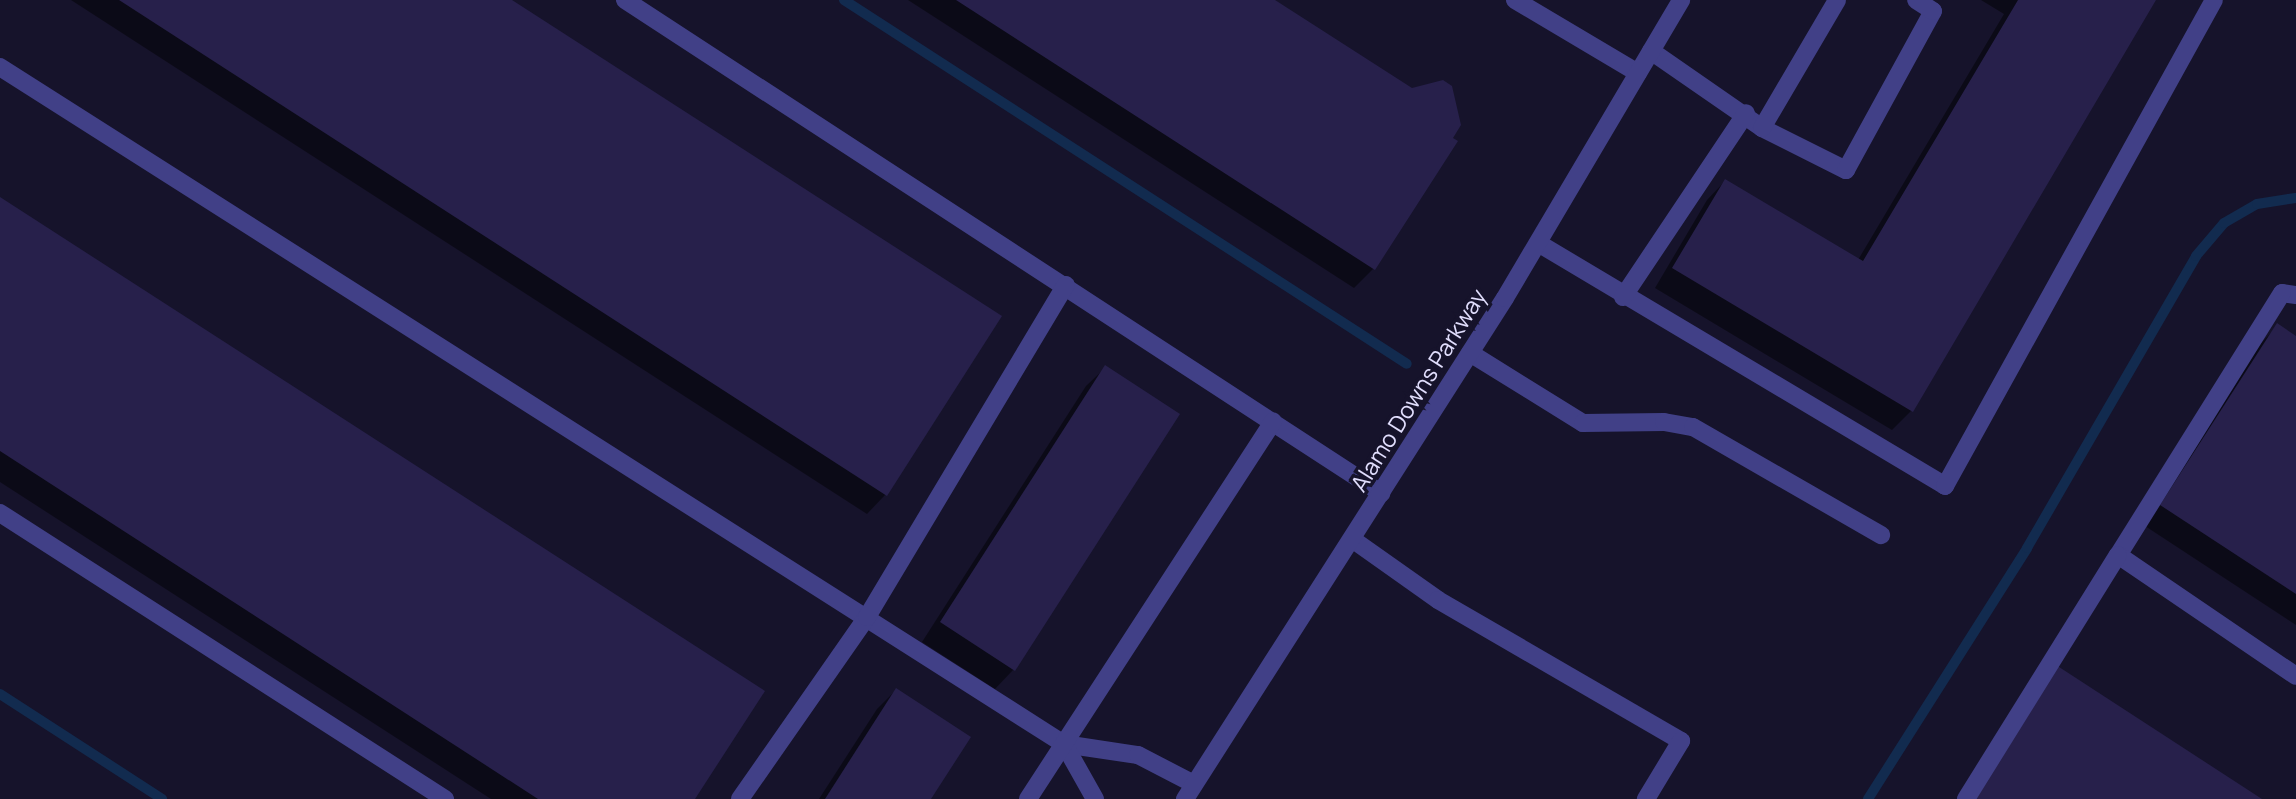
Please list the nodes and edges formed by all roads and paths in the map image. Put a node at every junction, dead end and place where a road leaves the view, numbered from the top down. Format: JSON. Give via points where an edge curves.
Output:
{"nodes":[{"id":1,"x":625,"y":0,"type":"edge"},
{"id":2,"x":1515,"y":0,"type":"edge"},
{"id":3,"x":1681,"y":0,"type":"edge"},
{"id":4,"x":1837,"y":0,"type":"edge"},
{"id":5,"x":1916,"y":0,"type":"edge"},
{"id":6,"x":2214,"y":0,"type":"edge"},
{"id":7,"x":1533,"y":5,"type":"edge"},
{"id":8,"x":1651,"y":51,"type":"junction"},
{"id":9,"x":0,"y":67,"type":"edge"},
{"id":10,"x":1638,"y":73,"type":"junction"},
{"id":11,"x":1746,"y":113,"type":"junction"},
{"id":12,"x":1762,"y":128,"type":"junction"},
{"id":13,"x":1538,"y":243,"type":"junction"},
{"id":14,"x":1066,"y":285,"type":"junction"},
{"id":15,"x":2296,"y":295,"type":"edge"},
{"id":16,"x":1623,"y":297,"type":"junction"},
{"id":17,"x":1471,"y":353,"type":"junction"},
{"id":18,"x":1273,"y":422,"type":"junction"},
{"id":19,"x":1381,"y":494,"type":"junction"},
{"id":20,"x":0,"y":513,"type":"edge"},
{"id":21,"x":1881,"y":535,"type":"dead end"},
{"id":22,"x":1352,"y":539,"type":"junction"},
{"id":23,"x":2118,"y":555,"type":"junction"},
{"id":24,"x":867,"y":617,"type":"junction"},
{"id":25,"x":2296,"y":676,"type":"edge"},
{"id":26,"x":1064,"y":744,"type":"junction"},
{"id":27,"x":1190,"y":792,"type":"edge"},
{"id":28,"x":445,"y":799,"type":"edge"},
{"id":29,"x":740,"y":799,"type":"edge"},
{"id":30,"x":1028,"y":799,"type":"edge"},
{"id":31,"x":1095,"y":799,"type":"edge"},
{"id":32,"x":1646,"y":799,"type":"edge"},
{"id":33,"x":1966,"y":799,"type":"edge"}],
"edges":[{"from":1,"to":14,"type":"street"},
{"from":2,"to":7,"type":"street"},
{"from":3,"to":8,"type":"street","name":"Alamo Downs Parkway"},
{"from":4,"to":12,"type":"street"},
{"from":5,"to":12,"type":"street","via":[[1933,11],[1846,170]]},
{"from":6,"to":16,"type":"street","via":[[1945,486]]},
{"from":7,"to":10,"type":"street"},
{"from":8,"to":10,"type":"street","name":"Alamo Downs Parkway"},
{"from":8,"to":11,"type":"street"},
{"from":9,"to":24,"type":"street"},
{"from":10,"to":13,"type":"street","name":"Alamo Downs Parkway"},
{"from":11,"to":12,"type":"street"},
{"from":11,"to":16,"type":"street"},
{"from":13,"to":16,"type":"street"},
{"from":13,"to":17,"type":"street","name":"Alamo Downs Parkway"},
{"from":14,"to":18,"type":"street"},
{"from":14,"to":24,"type":"street"},
{"from":15,"to":23,"type":"street","via":[[2282,293]]},
{"from":17,"to":19,"type":"street","name":"Alamo Downs Parkway"},
{"from":17,"to":21,"type":"street","via":[[1583,423],[1664,422],[1693,427]]},
{"from":18,"to":19,"type":"street"},
{"from":18,"to":26,"type":"street"},
{"from":19,"to":22,"type":"street","name":"Alamo Downs Parkway"},
{"from":20,"to":28,"type":"street"},
{"from":22,"to":27,"type":"street","name":"Alamo Downs Parkway"},
{"from":22,"to":32,"type":"street","via":[[1438,600],[1681,741]]},
{"from":23,"to":25,"type":"street"},
{"from":23,"to":33,"type":"street"},
{"from":24,"to":26,"type":"street"},
{"from":24,"to":29,"type":"street"},
{"from":26,"to":27,"type":"street","via":[[1138,755]]},
{"from":26,"to":30,"type":"street"},
{"from":26,"to":31,"type":"street"}]}
